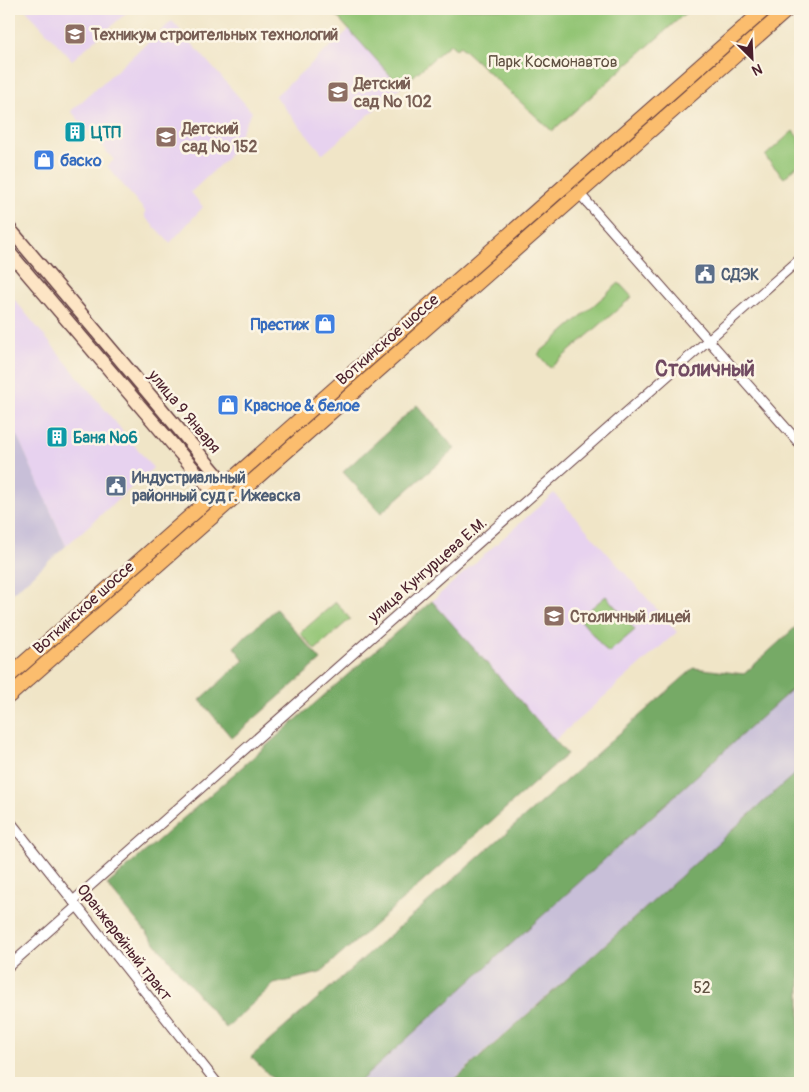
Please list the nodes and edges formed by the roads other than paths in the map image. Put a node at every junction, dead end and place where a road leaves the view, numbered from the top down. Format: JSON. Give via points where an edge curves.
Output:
{"nodes":[{"id":1,"x":765,"y":9,"type":"edge"},
{"id":2,"x":788,"y":9,"type":"edge"},
{"id":3,"x":579,"y":192,"type":"junction"},
{"id":4,"x":9,"y":228,"type":"edge"},
{"id":5,"x":9,"y":252,"type":"edge"},
{"id":6,"x":800,"y":259,"type":"edge"},
{"id":7,"x":709,"y":340,"type":"junction"},
{"id":8,"x":800,"y":444,"type":"edge"},
{"id":9,"x":225,"y":484,"type":"junction"},
{"id":10,"x":214,"y":493,"type":"junction"},
{"id":11,"x":230,"y":501,"type":"junction"},
{"id":12,"x":9,"y":676,"type":"edge"},
{"id":13,"x":9,"y":696,"type":"edge"},
{"id":14,"x":9,"y":820,"type":"edge"},
{"id":15,"x":75,"y":904,"type":"junction"},
{"id":16,"x":9,"y":966,"type":"edge"},
{"id":17,"x":217,"y":1083,"type":"edge"}],
"edges":[{"from":1,"to":9,"type":"main road","name":"Воткинское шоссе"},
{"from":2,"to":3,"type":"main road","name":"Воткинское шоссе"},
{"from":3,"to":7,"type":"street"},
{"from":3,"to":11,"type":"main road","name":"Воткинское шоссе"},
{"from":4,"to":9,"type":"main road","name":"улица 9 Января"},
{"from":5,"to":10,"type":"main road","name":"улица 9 Января"},
{"from":6,"to":7,"type":"street","name":"улица Кунгурцева Е.М."},
{"from":7,"to":8,"type":"street"},
{"from":7,"to":15,"type":"street","name":"улица Кунгурцева Е.М."},
{"from":9,"to":10,"type":"main road","name":"Воткинское шоссе"},
{"from":9,"to":11,"type":"main road","name":"улица 9 Января"},
{"from":10,"to":11,"type":"main road","name":"улица 9 Января"},
{"from":10,"to":12,"type":"main road","name":"Воткинское шоссе"},
{"from":11,"to":13,"type":"main road","name":"Воткинское шоссе"},
{"from":14,"to":15,"type":"street","name":"Оранжерейный тракт"},
{"from":15,"to":16,"type":"street","name":"улица Кунгурцева Е.М."},
{"from":15,"to":17,"type":"street","name":"Оранжерейный тракт"}]}
